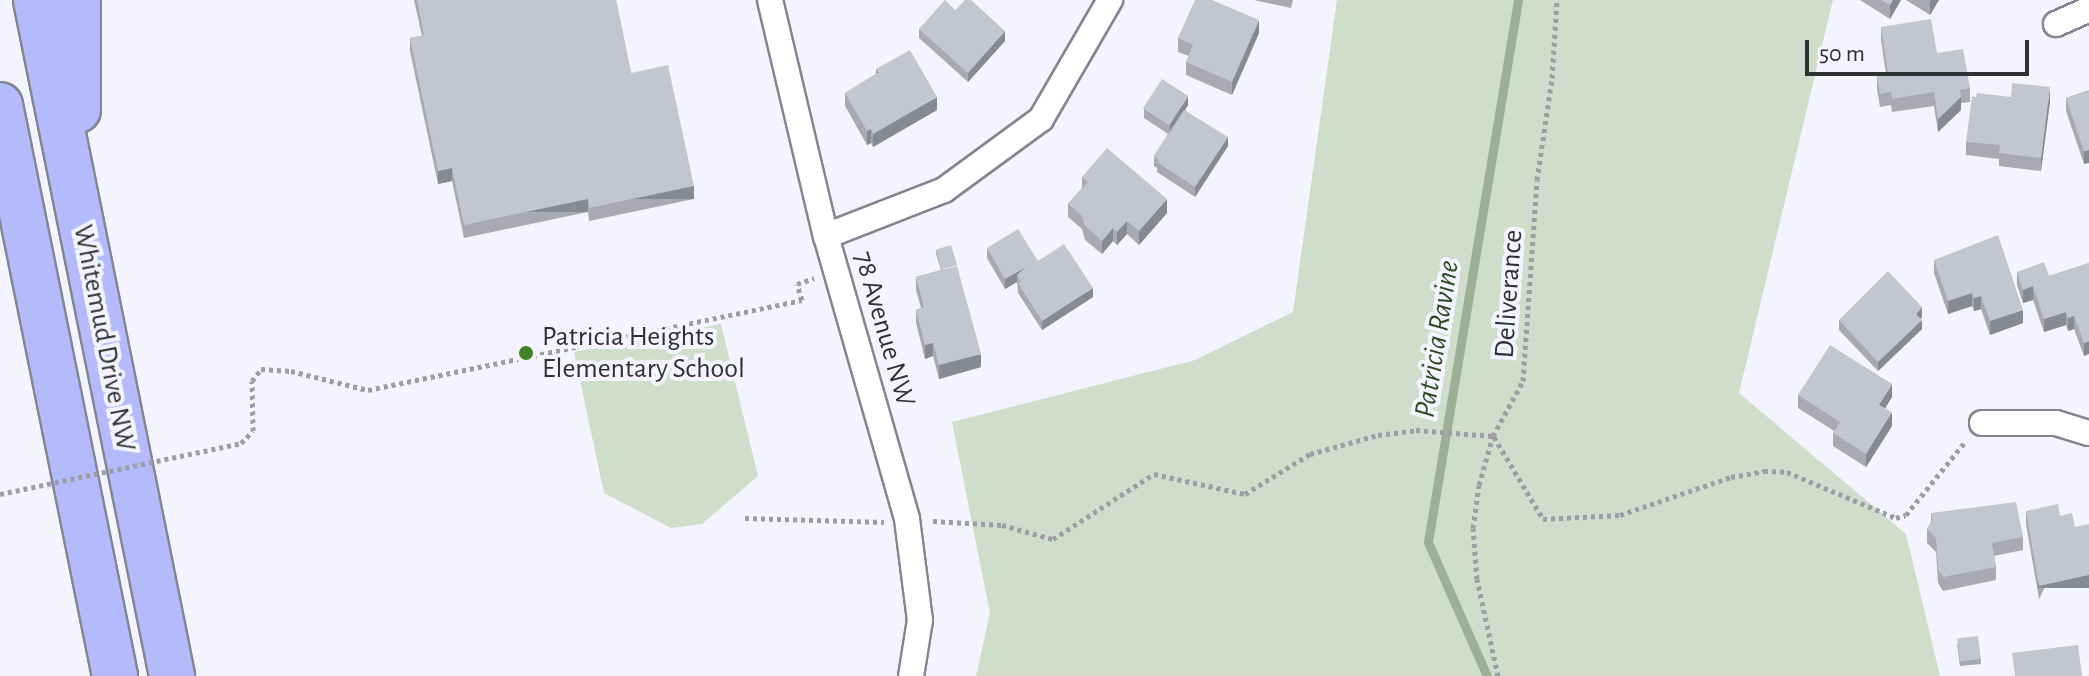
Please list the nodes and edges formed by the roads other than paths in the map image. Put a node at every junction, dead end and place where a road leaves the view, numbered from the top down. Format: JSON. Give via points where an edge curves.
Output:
{"nodes":[{"id":1,"x":36,"y":0,"type":"edge"},
{"id":2,"x":78,"y":0,"type":"edge"},
{"id":3,"x":770,"y":0,"type":"edge"},
{"id":4,"x":1110,"y":0,"type":"edge"},
{"id":5,"x":2089,"y":9,"type":"edge"},
{"id":6,"x":2056,"y":24,"type":"dead end"},
{"id":7,"x":0,"y":105,"type":"edge"},
{"id":8,"x":79,"y":212,"type":"junction"},
{"id":9,"x":826,"y":236,"type":"junction"},
{"id":10,"x":1982,"y":423,"type":"road end"},
{"id":11,"x":2089,"y":433,"type":"edge"},
{"id":12,"x":115,"y":676,"type":"edge"},
{"id":13,"x":172,"y":676,"type":"edge"},
{"id":14,"x":911,"y":676,"type":"edge"}],
"edges":[{"from":1,"to":8,"type":"highway","name":"Whitemud Drive NW"},
{"from":2,"to":8,"type":"highway"},
{"from":3,"to":9,"type":"street","name":"78 Avenue NW"},
{"from":4,"to":9,"type":"street","via":[[1041,119],[944,190]]},
{"from":5,"to":6,"type":"street"},
{"from":7,"to":12,"type":"highway","name":"Whitemud Drive NW"},
{"from":8,"to":13,"type":"highway","name":"Whitemud Drive NW"},
{"from":9,"to":14,"type":"street","name":"78 Avenue NW","via":[[907,519],[920,620]]},
{"from":10,"to":11,"type":"street","via":[[2056,423]]}]}
